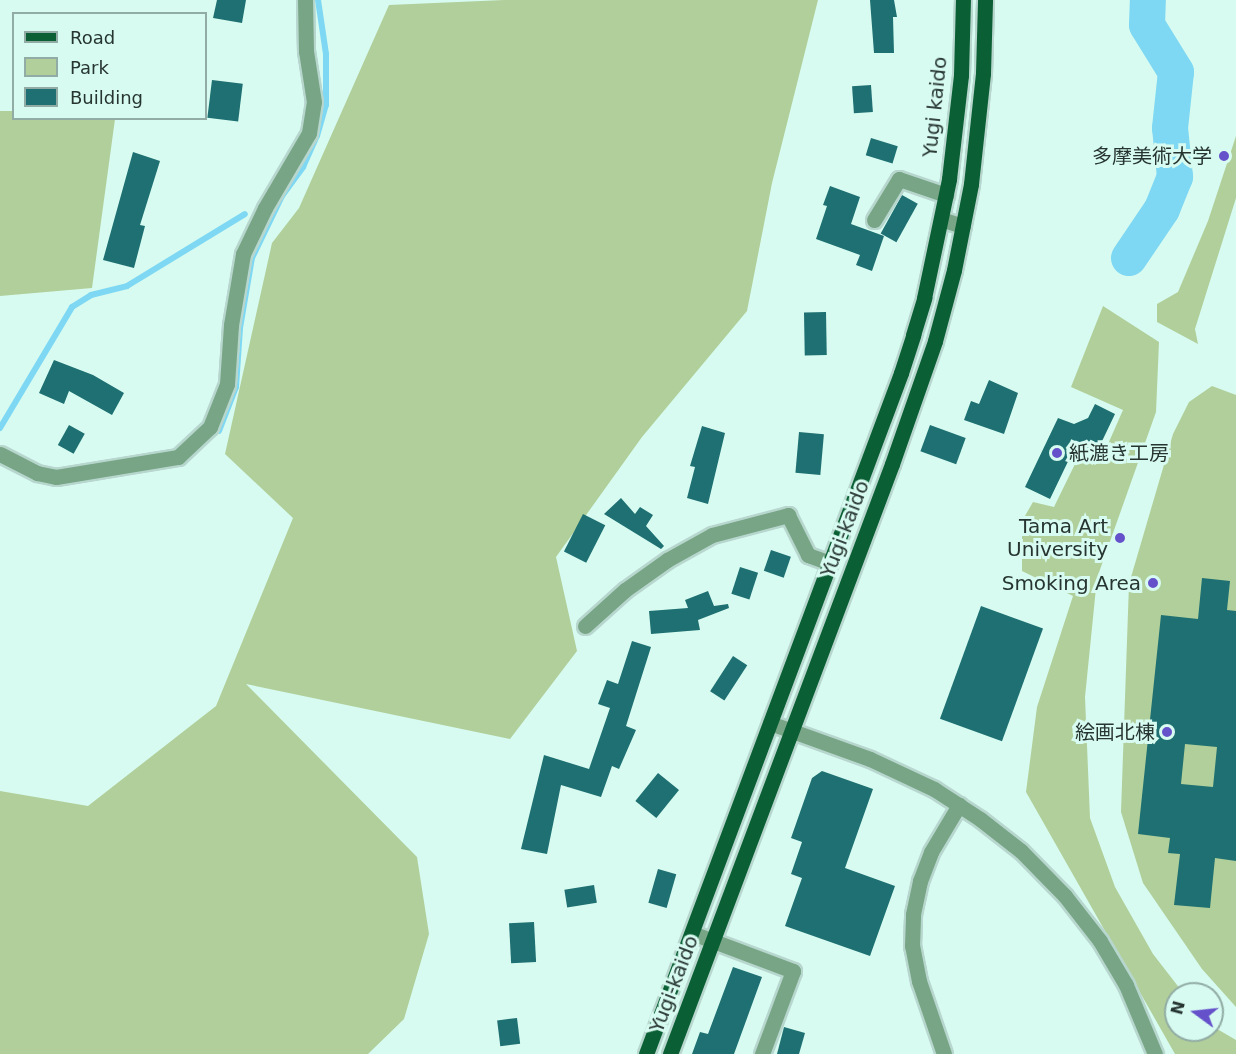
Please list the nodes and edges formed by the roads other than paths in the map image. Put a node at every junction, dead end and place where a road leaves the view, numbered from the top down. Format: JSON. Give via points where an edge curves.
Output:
{"nodes":[{"id":1,"x":304,"y":0,"type":"edge"},
{"id":2,"x":963,"y":0,"type":"edge"},
{"id":3,"x":985,"y":0,"type":"edge"},
{"id":4,"x":946,"y":195,"type":"junction"},
{"id":5,"x":941,"y":219,"type":"junction"},
{"id":6,"x":874,"y":220,"type":"dead end"},
{"id":7,"x":963,"y":226,"type":"junction"},
{"id":8,"x":0,"y":454,"type":"edge"},
{"id":9,"x":830,"y":563,"type":"junction"},
{"id":10,"x":585,"y":626,"type":"dead end"},
{"id":11,"x":770,"y":723,"type":"junction"},
{"id":12,"x":791,"y":730,"type":"junction"},
{"id":13,"x":959,"y":805,"type":"junction"},
{"id":14,"x":692,"y":933,"type":"junction"},
{"id":15,"x":712,"y":941,"type":"junction"},
{"id":16,"x":646,"y":1054,"type":"edge"},
{"id":17,"x":670,"y":1054,"type":"edge"},
{"id":18,"x":762,"y":1054,"type":"edge"},
{"id":19,"x":944,"y":1054,"type":"edge"},
{"id":20,"x":1155,"y":1054,"type":"edge"}],
"edges":[{"from":1,"to":8,"type":"street","via":[[314,102],[309,133],[243,254],[231,325],[227,384],[210,428],[178,458],[56,477],[37,473]]},
{"from":2,"to":4,"type":"main road","name":"Yugi kaido","via":[[961,75]]},
{"from":3,"to":7,"type":"main road","name":"Yugi-kaido","via":[[979,117]]},
{"from":4,"to":5,"type":"main road","name":"Yugi kaido"},
{"from":4,"to":6,"type":"street","via":[[899,179]]},
{"from":5,"to":7,"type":"street"},
{"from":5,"to":9,"type":"main road","name":"Yugi-kaido","via":[[924,297],[901,373]]},
{"from":7,"to":12,"type":"main road","name":"Yugi-kaido","via":[[928,362]]},
{"from":9,"to":10,"type":"street","via":[[808,555],[788,515],[712,535],[625,590]]},
{"from":9,"to":11,"type":"main road","name":"Yugi-kaido"},
{"from":11,"to":12,"type":"street"},
{"from":11,"to":14,"type":"main road","name":"Yugi-kaido"},
{"from":12,"to":13,"type":"street","via":[[905,774]]},
{"from":12,"to":15,"type":"main road","name":"Yugi-kaido"},
{"from":13,"to":19,"type":"street","via":[[931,852],[913,914],[916,972]]},
{"from":13,"to":20,"type":"street","via":[[1021,851],[1087,923],[1126,985]]},
{"from":14,"to":15,"type":"street"},
{"from":14,"to":16,"type":"main road","name":"Yugi-kaido"},
{"from":15,"to":17,"type":"main road","name":"Yugi-kaido"},
{"from":15,"to":18,"type":"street","via":[[793,971]]}]}
